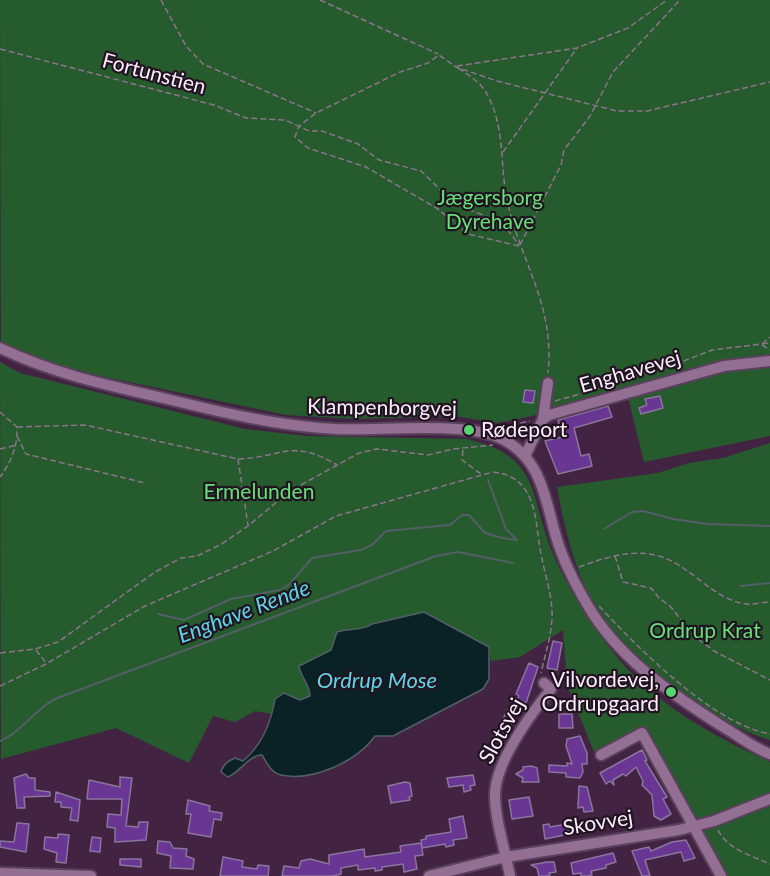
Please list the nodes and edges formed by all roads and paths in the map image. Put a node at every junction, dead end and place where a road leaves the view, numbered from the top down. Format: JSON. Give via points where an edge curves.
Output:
{"nodes":[{"id":1,"x":161,"y":0,"type":"edge"},
{"id":2,"x":320,"y":0,"type":"edge"},
{"id":3,"x":667,"y":0,"type":"edge"},
{"id":4,"x":680,"y":0,"type":"edge"},
{"id":5,"x":577,"y":48,"type":"junction"},
{"id":6,"x":0,"y":49,"type":"edge"},
{"id":7,"x":439,"y":55,"type":"junction"},
{"id":8,"x":456,"y":67,"type":"junction"},
{"id":9,"x":770,"y":82,"type":"edge"},
{"id":10,"x":542,"y":94,"type":"junction"},
{"id":11,"x":594,"y":105,"type":"junction"},
{"id":12,"x":316,"y":112,"type":"junction"},
{"id":13,"x":298,"y":126,"type":"junction"},
{"id":14,"x":503,"y":153,"type":"junction"},
{"id":15,"x":519,"y":246,"type":"junction"},
{"id":16,"x":770,"y":337,"type":"edge"},
{"id":17,"x":770,"y":343,"type":"edge"},
{"id":18,"x":761,"y":344,"type":"junction"},
{"id":19,"x":0,"y":348,"type":"edge"},
{"id":20,"x":770,"y":350,"type":"edge"},
{"id":21,"x":770,"y":361,"type":"edge"},
{"id":22,"x":548,"y":383,"type":"joint"},
{"id":23,"x":546,"y":402,"type":"junction"},
{"id":24,"x":0,"y":412,"type":"edge"},
{"id":25,"x":543,"y":419,"type":"junction"},
{"id":26,"x":17,"y":427,"type":"junction"},
{"id":27,"x":17,"y":436,"type":"junction"},
{"id":28,"x":500,"y":438,"type":"junction"},
{"id":29,"x":17,"y":445,"type":"junction"},
{"id":30,"x":0,"y":449,"type":"edge"},
{"id":31,"x":463,"y":449,"type":"junction"},
{"id":32,"x":525,"y":456,"type":"junction"},
{"id":33,"x":238,"y":459,"type":"junction"},
{"id":34,"x":339,"y":466,"type":"junction"},
{"id":35,"x":482,"y":474,"type":"junction"},
{"id":36,"x":0,"y":477,"type":"edge"},
{"id":37,"x":145,"y":483,"type":"dead end"},
{"id":38,"x":248,"y":526,"type":"junction"},
{"id":39,"x":615,"y":556,"type":"junction"},
{"id":40,"x":569,"y":570,"type":"junction"},
{"id":41,"x":585,"y":599,"type":"junction"},
{"id":42,"x":770,"y":602,"type":"edge"},
{"id":43,"x":35,"y":649,"type":"junction"},
{"id":44,"x":0,"y":653,"type":"edge"},
{"id":45,"x":46,"y":664,"type":"junction"},
{"id":46,"x":770,"y":680,"type":"edge"},
{"id":47,"x":544,"y":682,"type":"joint"},
{"id":48,"x":0,"y":686,"type":"edge"},
{"id":49,"x":726,"y":728,"type":"junction"},
{"id":50,"x":770,"y":734,"type":"edge"},
{"id":51,"x":770,"y":748,"type":"edge"},
{"id":52,"x":770,"y":754,"type":"edge"},
{"id":53,"x":601,"y":755,"type":"dead end"},
{"id":54,"x":770,"y":799,"type":"edge"},
{"id":55,"x":714,"y":821,"type":"junction"},
{"id":56,"x":695,"y":826,"type":"junction"},
{"id":57,"x":506,"y":857,"type":"junction"},
{"id":58,"x":770,"y":864,"type":"edge"},
{"id":59,"x":0,"y":873,"type":"edge"},
{"id":60,"x":91,"y":876,"type":"edge"},
{"id":61,"x":429,"y":876,"type":"edge"},
{"id":62,"x":510,"y":876,"type":"edge"},
{"id":63,"x":721,"y":876,"type":"edge"}],
"edges":[{"from":1,"to":12,"type":"path","via":[[186,46],[204,64]]},
{"from":2,"to":7,"type":"path"},
{"from":3,"to":5,"type":"path","via":[[628,28]]},
{"from":4,"to":11,"type":"path","via":[[613,72]]},
{"from":5,"to":8,"type":"path"},
{"from":5,"to":10,"type":"path"},
{"from":6,"to":13,"type":"path","name":"Fortunstien","via":[[214,105],[246,118],[285,120]]},
{"from":7,"to":8,"type":"path"},
{"from":7,"to":12,"type":"path"},
{"from":8,"to":10,"type":"path"},
{"from":8,"to":14,"type":"path","via":[[474,78],[489,96]]},
{"from":9,"to":11,"type":"path","via":[[647,111],[617,111]]},
{"from":10,"to":11,"type":"path"},
{"from":10,"to":14,"type":"path"},
{"from":11,"to":15,"type":"path","via":[[564,150],[561,165]]},
{"from":12,"to":13,"type":"path"},
{"from":13,"to":15,"type":"path","name":"Fortunstien","via":[[358,144],[391,165],[421,171],[456,204],[503,223]]},
{"from":13,"to":15,"type":"path","via":[[295,137],[308,148],[366,167],[438,209],[468,234]]},
{"from":14,"to":15,"type":"path","via":[[507,198]]},
{"from":15,"to":22,"type":"path","via":[[546,315]]},
{"from":16,"to":18,"type":"path"},
{"from":17,"to":18,"type":"path"},
{"from":18,"to":20,"type":"path"},
{"from":18,"to":23,"type":"path","via":[[711,350],[609,386]]},
{"from":19,"to":28,"type":"street","name":"Klampenborgvej","via":[[61,374],[244,418],[335,429],[469,430]]},
{"from":21,"to":25,"type":"street","name":"Enghavevej","via":[[724,366]]},
{"from":22,"to":23,"type":"street"},
{"from":23,"to":25,"type":"street"},
{"from":24,"to":26,"type":"path"},
{"from":25,"to":28,"type":"path","via":[[507,426]]},
{"from":25,"to":32,"type":"street"},
{"from":26,"to":27,"type":"path"},
{"from":26,"to":33,"type":"path","via":[[85,425]]},
{"from":27,"to":29,"type":"path"},
{"from":27,"to":37,"type":"path","via":[[26,454]]},
{"from":28,"to":31,"type":"path","via":[[492,447]]},
{"from":28,"to":32,"type":"street","name":"Klampenborgvej"},
{"from":29,"to":30,"type":"path"},
{"from":29,"to":36,"type":"path"},
{"from":31,"to":34,"type":"path","via":[[428,455],[377,449],[359,453]]},
{"from":31,"to":35,"type":"path","via":[[462,460]]},
{"from":32,"to":40,"type":"street","name":"Klampenborgvej","via":[[542,481]]},
{"from":33,"to":34,"type":"path","via":[[302,449]]},
{"from":33,"to":38,"type":"path"},
{"from":34,"to":38,"type":"path","via":[[290,491]]},
{"from":35,"to":45,"type":"path","via":[[336,516],[273,551],[145,606]]},
{"from":35,"to":47,"type":"path","via":[[505,473],[515,479],[536,509],[552,606],[541,673]]},
{"from":38,"to":43,"type":"path","via":[[204,552],[181,558],[155,572],[58,642]]},
{"from":39,"to":40,"type":"path"},
{"from":39,"to":42,"type":"path","via":[[664,558],[735,601]]},
{"from":39,"to":46,"type":"path","via":[[623,582],[651,588],[693,635],[714,651]]},
{"from":40,"to":41,"type":"street","name":"Klampenborgvej"},
{"from":41,"to":49,"type":"street","name":"Klampenborgvej","via":[[616,643],[647,674]]},
{"from":41,"to":50,"type":"path","via":[[599,605],[626,635],[706,704],[750,729]]},
{"from":43,"to":44,"type":"path"},
{"from":43,"to":45,"type":"path"},
{"from":45,"to":48,"type":"path"},
{"from":47,"to":57,"type":"street","name":"Slotsvej","via":[[551,689],[530,716],[497,780],[496,808]]},
{"from":49,"to":51,"type":"street","name":"Klampenborgvej"},
{"from":49,"to":52,"type":"street","name":"Klampenborgvej"},
{"from":53,"to":56,"type":"street","via":[[642,733]]},
{"from":54,"to":55,"type":"street","name":"Skovvej"},
{"from":55,"to":56,"type":"street","name":"Skovvej"},
{"from":55,"to":58,"type":"path","via":[[722,839]]},
{"from":56,"to":57,"type":"street","name":"Skovvej"},
{"from":56,"to":63,"type":"street"},
{"from":57,"to":61,"type":"street","name":"Skovvej"},
{"from":57,"to":62,"type":"street","name":"Slotsvej"},
{"from":59,"to":60,"type":"street"}]}
